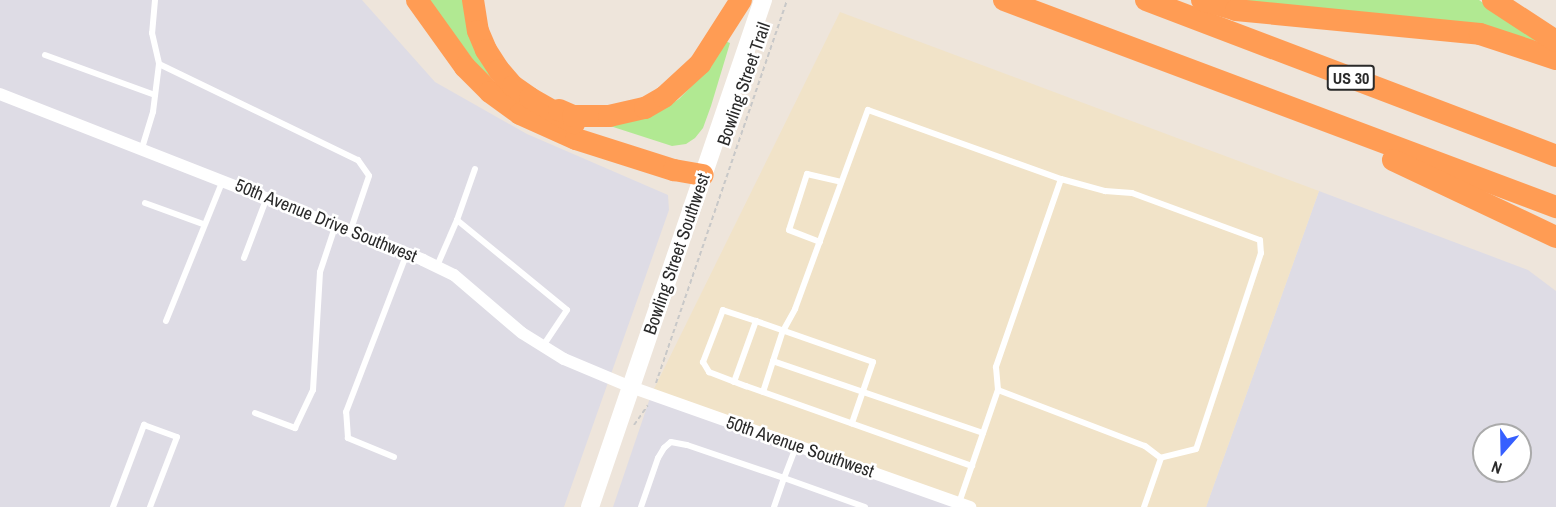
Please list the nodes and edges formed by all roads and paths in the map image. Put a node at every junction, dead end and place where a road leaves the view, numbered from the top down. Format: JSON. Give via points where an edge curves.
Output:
{"nodes":[{"id":1,"x":155,"y":0,"type":"edge"},
{"id":2,"x":417,"y":0,"type":"edge"},
{"id":3,"x":473,"y":0,"type":"edge"},
{"id":4,"x":741,"y":0,"type":"edge"},
{"id":5,"x":763,"y":0,"type":"edge"},
{"id":6,"x":787,"y":0,"type":"edge"},
{"id":7,"x":1004,"y":0,"type":"edge"},
{"id":8,"x":1146,"y":0,"type":"edge"},
{"id":9,"x":1202,"y":0,"type":"edge"},
{"id":10,"x":1493,"y":0,"type":"edge"},
{"id":11,"x":1556,"y":41,"type":"edge"},
{"id":12,"x":45,"y":55,"type":"dead end"},
{"id":13,"x":1556,"y":59,"type":"edge"},
{"id":14,"x":159,"y":64,"type":"junction"},
{"id":15,"x":0,"y":94,"type":"edge"},
{"id":16,"x":155,"y":95,"type":"junction"},
{"id":17,"x":530,"y":98,"type":"junction"},
{"id":18,"x":1265,"y":98,"type":"junction"},
{"id":19,"x":142,"y":148,"type":"junction"},
{"id":20,"x":1556,"y":156,"type":"edge"},
{"id":21,"x":476,"y":169,"type":"dead end"},
{"id":22,"x":703,"y":176,"type":"junction"},
{"id":23,"x":1061,"y":179,"type":"junction"},
{"id":24,"x":223,"y":180,"type":"junction"},
{"id":25,"x":841,"y":182,"type":"junction"},
{"id":26,"x":267,"y":197,"type":"junction"},
{"id":27,"x":145,"y":203,"type":"dead end"},
{"id":28,"x":1556,"y":207,"type":"edge"},
{"id":29,"x":457,"y":220,"type":"junction"},
{"id":30,"x":203,"y":224,"type":"junction"},
{"id":31,"x":336,"y":224,"type":"junction"},
{"id":32,"x":351,"y":229,"type":"junction"},
{"id":33,"x":1556,"y":237,"type":"edge"},
{"id":34,"x":820,"y":242,"type":"junction"},
{"id":35,"x":407,"y":252,"type":"junction"},
{"id":36,"x":244,"y":258,"type":"dead end"},
{"id":37,"x":437,"y":266,"type":"junction"},
{"id":38,"x":166,"y":321,"type":"dead end"},
{"id":39,"x":756,"y":321,"type":"junction"},
{"id":40,"x":783,"y":331,"type":"junction"},
{"id":41,"x":543,"y":346,"type":"junction"},
{"id":42,"x":773,"y":361,"type":"junction"},
{"id":43,"x":656,"y":381,"type":"dead end"},
{"id":44,"x":734,"y":382,"type":"junction"},
{"id":45,"x":631,"y":387,"type":"junction"},
{"id":46,"x":998,"y":390,"type":"junction"},
{"id":47,"x":863,"y":391,"type":"junction"},
{"id":48,"x":763,"y":392,"type":"junction"},
{"id":49,"x":648,"y":406,"type":"dead end"},
{"id":50,"x":255,"y":413,"type":"dead end"},
{"id":51,"x":852,"y":423,"type":"junction"},
{"id":52,"x":983,"y":433,"type":"junction"},
{"id":53,"x":632,"y":434,"type":"dead end"},
{"id":54,"x":796,"y":446,"type":"junction"},
{"id":55,"x":394,"y":457,"type":"dead end"},
{"id":56,"x":1161,"y":458,"type":"junction"},
{"id":57,"x":972,"y":466,"type":"junction"},
{"id":58,"x":784,"y":478,"type":"junction"},
{"id":59,"x":964,"y":505,"type":"edge"},
{"id":60,"x":113,"y":507,"type":"edge"},
{"id":61,"x":150,"y":507,"type":"edge"},
{"id":62,"x":590,"y":507,"type":"edge"},
{"id":63,"x":641,"y":507,"type":"edge"},
{"id":64,"x":774,"y":507,"type":"edge"},
{"id":65,"x":865,"y":507,"type":"edge"},
{"id":66,"x":1144,"y":507,"type":"edge"}],
"edges":[{"from":1,"to":14,"type":"lane","via":[[152,33]]},
{"from":2,"to":22,"type":"highway","via":[[465,67],[520,114],[576,139]]},
{"from":3,"to":17,"type":"highway","via":[[486,50],[513,86]]},
{"from":4,"to":17,"type":"highway","via":[[700,64],[664,97],[645,108],[609,116],[573,116]]},
{"from":5,"to":22,"type":"main road","name":"Bowling Street Southwest"},
{"from":6,"to":43,"type":"path","name":"Bowling Street Trail"},
{"from":7,"to":18,"type":"highway"},
{"from":8,"to":20,"type":"highway","number":"US 30"},
{"from":9,"to":13,"type":"highway","via":[[1236,9],[1480,34]]},
{"from":10,"to":11,"type":"highway"},
{"from":12,"to":16,"type":"lane"},
{"from":14,"to":16,"type":"lane"},
{"from":14,"to":32,"type":"lane","via":[[358,160],[369,176]]},
{"from":15,"to":19,"type":"street","name":"50th Avenue Drive Southwest"},
{"from":16,"to":19,"type":"lane"},
{"from":17,"to":22,"type":"highway","via":[[560,117],[678,162]]},
{"from":18,"to":28,"type":"highway"},
{"from":18,"to":33,"type":"highway"},
{"from":19,"to":24,"type":"street","name":"50th Avenue Drive Southwest"},
{"from":21,"to":29,"type":"lane"},
{"from":22,"to":45,"type":"main road","name":"Bowling Street Southwest"},
{"from":23,"to":25,"type":"lane","via":[[868,110]]},
{"from":23,"to":46,"type":"lane","via":[[996,368]]},
{"from":23,"to":56,"type":"lane","via":[[1105,191],[1132,192],[1260,240],[1261,254],[1196,448]]},
{"from":24,"to":26,"type":"street","name":"50th Avenue Drive Southwest"},
{"from":24,"to":30,"type":"lane"},
{"from":25,"to":34,"type":"lane"},
{"from":25,"to":34,"type":"lane","via":[[807,174],[789,230]]},
{"from":26,"to":31,"type":"street","name":"50th Avenue Drive Southwest"},
{"from":26,"to":36,"type":"lane"},
{"from":27,"to":30,"type":"lane"},
{"from":29,"to":37,"type":"lane"},
{"from":29,"to":41,"type":"lane","via":[[567,310]]},
{"from":30,"to":38,"type":"lane"},
{"from":31,"to":32,"type":"street","name":"50th Avenue Drive Southwest"},
{"from":31,"to":50,"type":"lane","via":[[320,272],[313,390],[295,428]]},
{"from":32,"to":35,"type":"street","name":"50th Avenue Drive Southwest"},
{"from":34,"to":40,"type":"lane"},
{"from":35,"to":37,"type":"street","name":"50th Avenue Drive Southwest"},
{"from":35,"to":55,"type":"lane","via":[[346,412],[348,438]]},
{"from":37,"to":41,"type":"street","name":"50th Avenue Drive Southwest","via":[[454,274],[522,333]]},
{"from":39,"to":40,"type":"lane"},
{"from":39,"to":44,"type":"lane"},
{"from":39,"to":44,"type":"lane","via":[[723,310],[703,362],[709,372]]},
{"from":40,"to":42,"type":"lane"},
{"from":40,"to":47,"type":"lane","via":[[873,362]]},
{"from":41,"to":45,"type":"street","name":"50th Avenue Drive Southwest"},
{"from":42,"to":47,"type":"lane"},
{"from":42,"to":48,"type":"lane"},
{"from":44,"to":48,"type":"lane"},
{"from":45,"to":54,"type":"street","name":"50th Avenue Southwest"},
{"from":45,"to":62,"type":"main road","name":"Bowling Street Southwest"},
{"from":46,"to":52,"type":"lane"},
{"from":46,"to":56,"type":"lane","via":[[1145,447]]},
{"from":47,"to":51,"type":"lane"},
{"from":47,"to":52,"type":"lane"},
{"from":48,"to":51,"type":"lane"},
{"from":49,"to":53,"type":"path"},
{"from":51,"to":57,"type":"lane"},
{"from":52,"to":57,"type":"lane"},
{"from":54,"to":58,"type":"lane"},
{"from":54,"to":59,"type":"street","name":"50th Avenue Southwest"},
{"from":56,"to":66,"type":"lane"},
{"from":57,"to":59,"type":"lane"},
{"from":58,"to":63,"type":"lane","via":[[671,442],[658,459]]},
{"from":58,"to":64,"type":"lane"},
{"from":58,"to":65,"type":"lane"},
{"from":60,"to":61,"type":"lane","via":[[144,425],[177,437]]}]}
